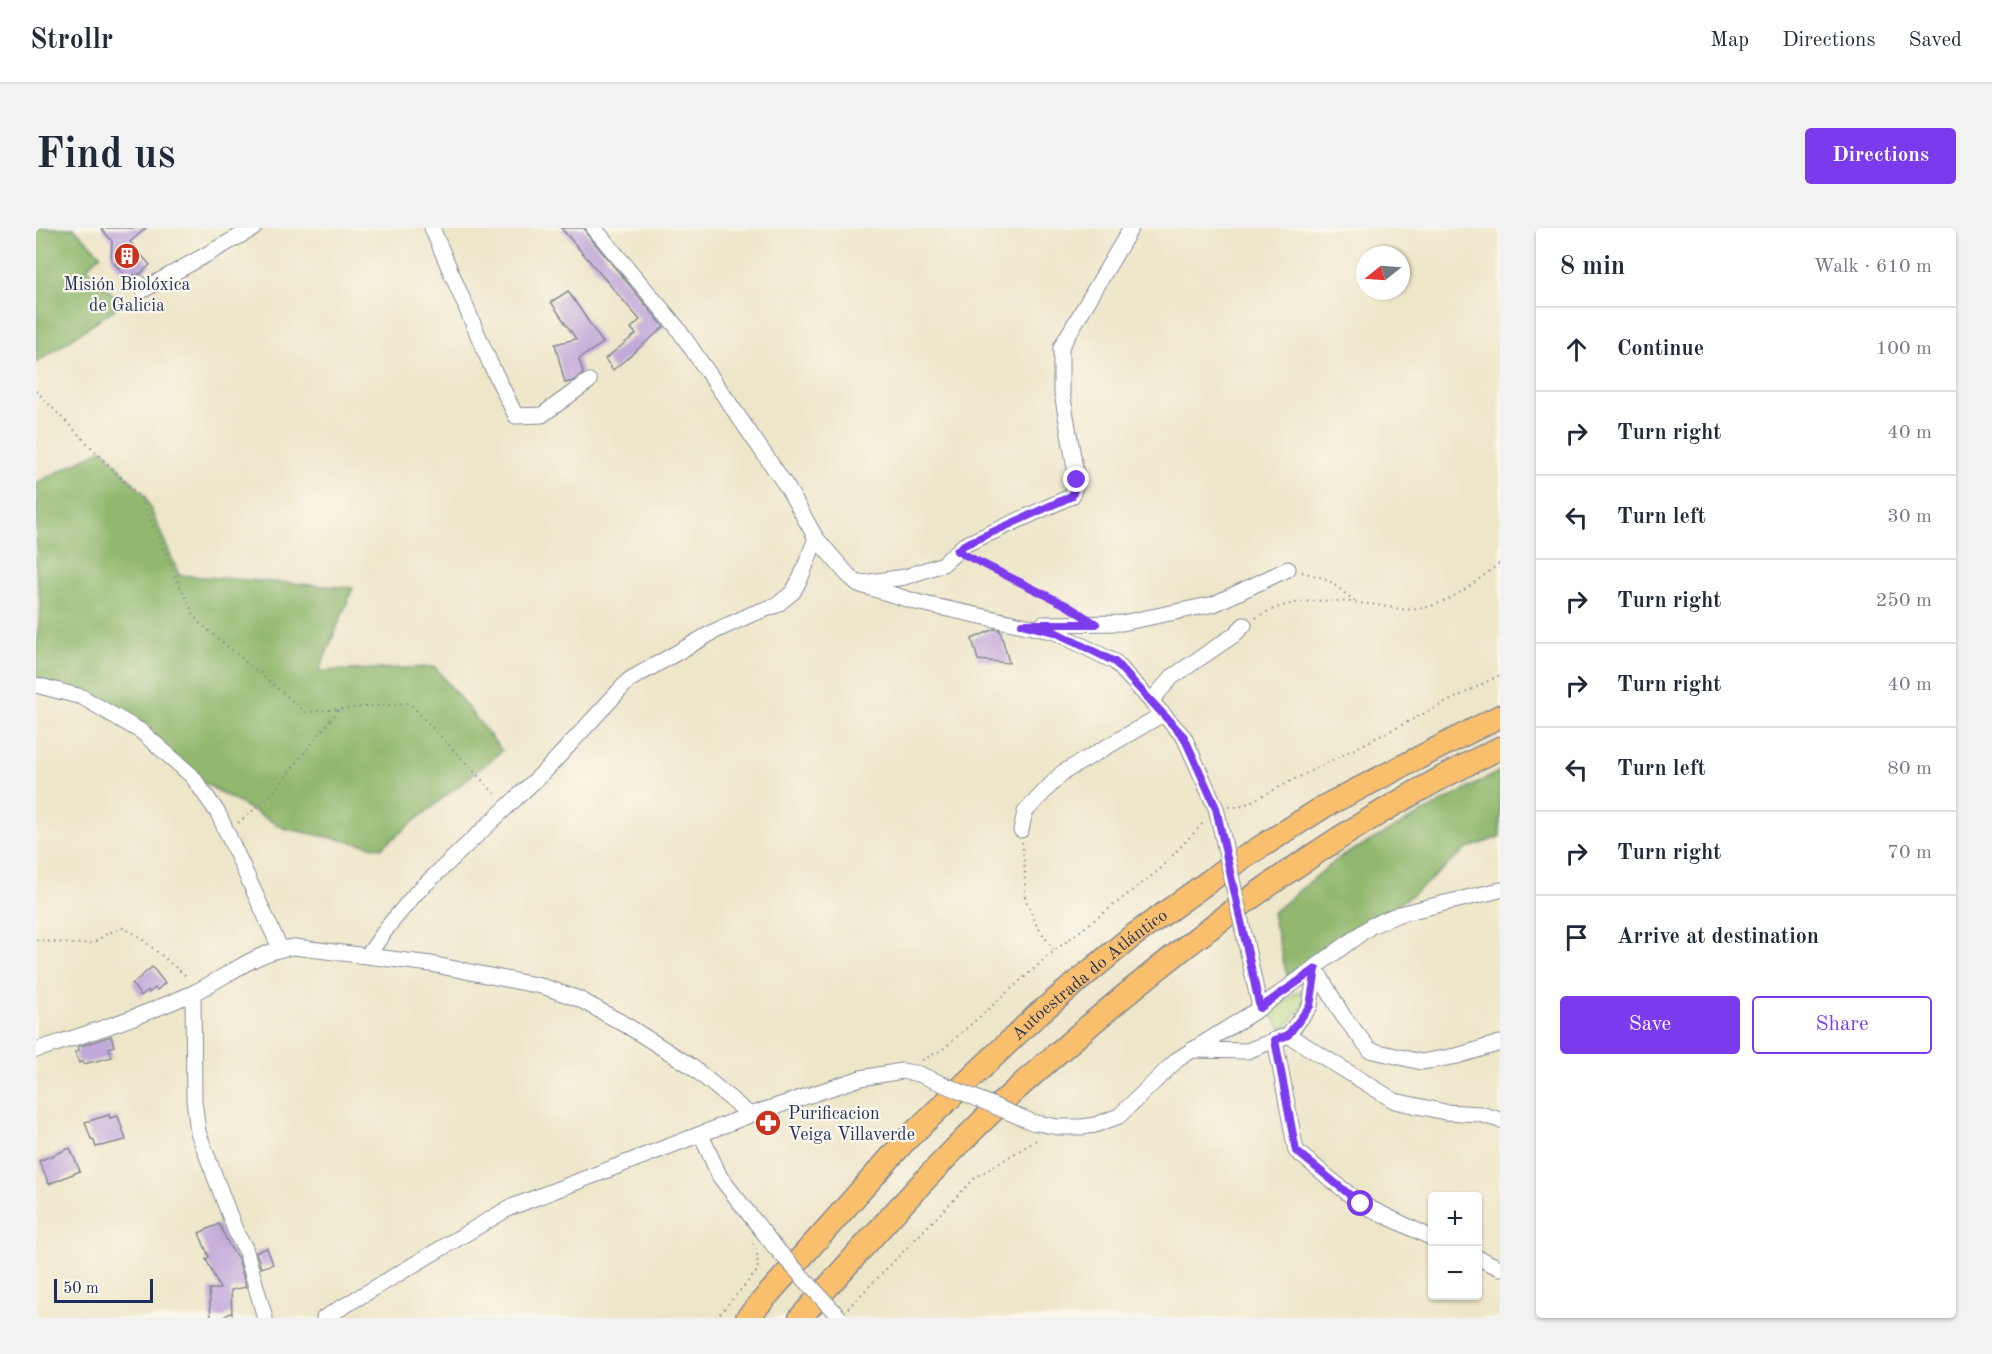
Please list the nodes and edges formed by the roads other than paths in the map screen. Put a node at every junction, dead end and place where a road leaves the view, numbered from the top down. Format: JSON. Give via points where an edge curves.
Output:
{"nodes":[{"id":1,"x":254,"y":228,"type":"edge"},
{"id":2,"x":432,"y":228,"type":"edge"},
{"id":3,"x":594,"y":228,"type":"edge"},
{"id":4,"x":1131,"y":228,"type":"edge"},
{"id":5,"x":139,"y":284,"type":"dead end"},
{"id":6,"x":589,"y":381,"type":"dead end"},
{"id":7,"x":816,"y":538,"type":"junction"},
{"id":8,"x":1288,"y":569,"type":"road end"},
{"id":9,"x":858,"y":584,"type":"junction"},
{"id":10,"x":1022,"y":624,"type":"junction"},
{"id":11,"x":1244,"y":626,"type":"road end"},
{"id":12,"x":36,"y":685,"type":"edge"},
{"id":13,"x":1151,"y":700,"type":"junction"},
{"id":14,"x":1163,"y":714,"type":"junction"},
{"id":15,"x":1500,"y":716,"type":"edge"},
{"id":16,"x":1500,"y":748,"type":"edge"},
{"id":17,"x":1021,"y":830,"type":"road end"},
{"id":18,"x":1500,"y":890,"type":"edge"},
{"id":19,"x":280,"y":948,"type":"junction"},
{"id":20,"x":368,"y":955,"type":"junction"},
{"id":21,"x":1316,"y":969,"type":"junction"},
{"id":22,"x":193,"y":993,"type":"junction"},
{"id":23,"x":1260,"y":1008,"type":"junction"},
{"id":24,"x":1281,"y":1038,"type":"junction"},
{"id":25,"x":1500,"y":1043,"type":"edge"},
{"id":26,"x":36,"y":1050,"type":"edge"},
{"id":27,"x":1192,"y":1050,"type":"junction"},
{"id":28,"x":750,"y":1115,"type":"junction"},
{"id":29,"x":1500,"y":1120,"type":"edge"},
{"id":30,"x":701,"y":1135,"type":"junction"},
{"id":31,"x":1428,"y":1237,"type":"edge"},
{"id":32,"x":1482,"y":1260,"type":"edge"},
{"id":33,"x":1500,"y":1268,"type":"edge"},
{"id":34,"x":843,"y":1314,"type":"edge"},
{"id":35,"x":265,"y":1318,"type":"edge"},
{"id":36,"x":324,"y":1318,"type":"edge"},
{"id":37,"x":747,"y":1318,"type":"edge"},
{"id":38,"x":800,"y":1318,"type":"edge"}],
"edges":[{"from":1,"to":5,"type":"street","via":[[143,290]]},
{"from":2,"to":6,"type":"street","via":[[516,416],[542,415]]},
{"from":3,"to":7,"type":"street","via":[[676,326],[787,487]]},
{"from":4,"to":9,"type":"street","via":[[1061,347],[1061,387],[1077,480],[1072,496],[974,540],[943,564],[905,577]]},
{"from":7,"to":9,"type":"street"},
{"from":7,"to":20,"type":"street","via":[[793,592],[777,605],[715,631],[629,680],[547,769],[416,892]]},
{"from":8,"to":10,"type":"street","via":[[1214,604],[1122,623]]},
{"from":9,"to":10,"type":"street","via":[[920,603]]},
{"from":10,"to":13,"type":"street","via":[[1055,632],[1115,662]]},
{"from":11,"to":13,"type":"street","via":[[1172,676]]},
{"from":12,"to":19,"type":"street","via":[[82,697],[142,732],[192,776],[218,813]]},
{"from":13,"to":14,"type":"street"},
{"from":14,"to":17,"type":"street","via":[[1062,773],[1025,812]]},
{"from":14,"to":23,"type":"street","bridge":true,"via":[[1184,737],[1216,808]]},
{"from":15,"to":37,"type":"highway","name":"Autoestrada do Atlántico","via":[[1325,806],[1226,869],[1130,938],[1037,1015],[906,1140]]},
{"from":16,"to":38,"type":"highway","name":"Autoestrada do Atlántico","via":[[1386,809],[1281,875],[1134,986],[997,1107],[911,1193]]},
{"from":18,"to":21,"type":"street","via":[[1387,918]]},
{"from":19,"to":20,"type":"street"},
{"from":19,"to":22,"type":"street"},
{"from":20,"to":28,"type":"street","via":[[545,987],[579,999],[691,1066]]},
{"from":21,"to":23,"type":"street"},
{"from":21,"to":24,"type":"street","via":[[1310,1006]]},
{"from":21,"to":25,"type":"street","via":[[1343,1016],[1370,1050],[1421,1062]]},
{"from":22,"to":26,"type":"street"},
{"from":22,"to":35,"type":"street","via":[[198,1132],[245,1248]]},
{"from":23,"to":27,"type":"street"},
{"from":24,"to":27,"type":"street","via":[[1247,1051]]},
{"from":24,"to":29,"type":"street","via":[[1395,1101]]},
{"from":24,"to":31,"type":"street","via":[[1296,1151],[1361,1204]]},
{"from":27,"to":28,"type":"street","bridge":true,"via":[[1166,1069],[1119,1116],[1095,1125],[1058,1127],[1032,1122],[919,1074],[902,1071],[861,1078]]},
{"from":28,"to":30,"type":"street"},
{"from":30,"to":34,"type":"street","bridge":true,"via":[[720,1177],[774,1246]]},
{"from":30,"to":36,"type":"street","via":[[509,1208]]},
{"from":32,"to":33,"type":"street"}]}
